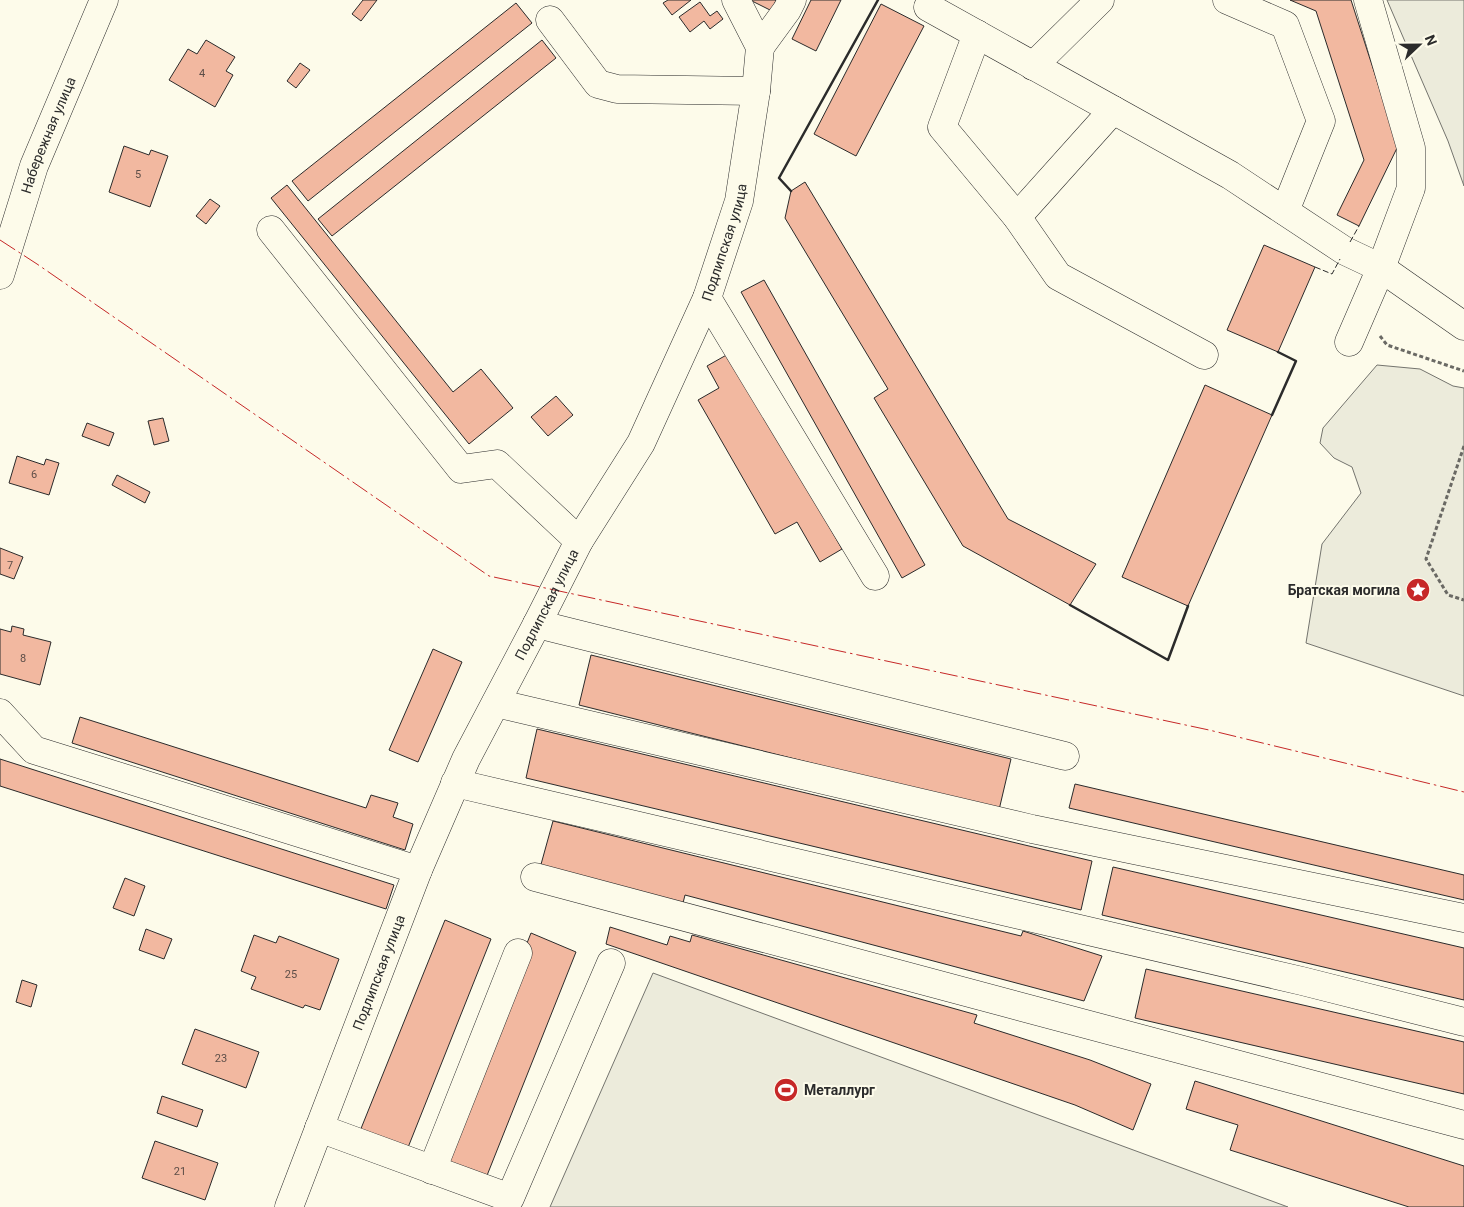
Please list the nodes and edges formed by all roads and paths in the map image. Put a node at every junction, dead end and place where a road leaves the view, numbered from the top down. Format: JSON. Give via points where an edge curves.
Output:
{"nodes":[{"id":1,"x":104,"y":0,"type":"edge"},
{"id":2,"x":736,"y":0,"type":"edge"},
{"id":3,"x":792,"y":0,"type":"edge"},
{"id":4,"x":1100,"y":0,"type":"edge"},
{"id":5,"x":1227,"y":0,"type":"edge"},
{"id":6,"x":1368,"y":0,"type":"edge"},
{"id":7,"x":928,"y":7,"type":"dead end"},
{"id":8,"x":550,"y":20,"type":"dead end"},
{"id":9,"x":977,"y":34,"type":"junction"},
{"id":10,"x":760,"y":47,"type":"junction"},
{"id":11,"x":1034,"y":66,"type":"junction"},
{"id":12,"x":756,"y":91,"type":"junction"},
{"id":13,"x":1113,"y":110,"type":"junction"},
{"id":14,"x":1285,"y":211,"type":"junction"},
{"id":15,"x":1017,"y":216,"type":"junction"},
{"id":16,"x":271,"y":230,"type":"dead end"},
{"id":17,"x":1381,"y":268,"type":"junction"},
{"id":18,"x":0,"y":275,"type":"edge"},
{"id":19,"x":707,"y":298,"type":"junction"},
{"id":20,"x":1362,"y":311,"type":"junction"},
{"id":21,"x":1464,"y":326,"type":"edge"},
{"id":22,"x":1349,"y":342,"type":"dead end"},
{"id":23,"x":1204,"y":355,"type":"dead end"},
{"id":24,"x":1464,"y":371,"type":"edge"},
{"id":25,"x":1464,"y":446,"type":"edge"},
{"id":26,"x":579,"y":541,"type":"junction"},
{"id":27,"x":875,"y":576,"type":"dead end"},
{"id":28,"x":1464,"y":600,"type":"edge"},
{"id":29,"x":537,"y":624,"type":"junction"},
{"id":30,"x":496,"y":703,"type":"junction"},
{"id":31,"x":0,"y":713,"type":"edge"},
{"id":32,"x":1065,"y":756,"type":"dead end"},
{"id":33,"x":456,"y":783,"type":"junction"},
{"id":34,"x":418,"y":870,"type":"junction"},
{"id":35,"x":535,"y":877,"type":"dead end"},
{"id":36,"x":1464,"y":918,"type":"edge"},
{"id":37,"x":518,"y":953,"type":"dead end"},
{"id":38,"x":611,"y":963,"type":"dead end"},
{"id":39,"x":1464,"y":1022,"type":"edge"},
{"id":40,"x":1464,"y":1125,"type":"edge"},
{"id":41,"x":319,"y":1128,"type":"junction"},
{"id":42,"x":432,"y":1170,"type":"junction"},
{"id":43,"x":289,"y":1207,"type":"edge"}],
"edges":[{"from":1,"to":18,"type":"street","name":"Набережная улица","via":[[34,166]]},
{"from":2,"to":10,"type":"street"},
{"from":3,"to":10,"type":"street"},
{"from":4,"to":11,"type":"street"},
{"from":5,"to":14,"type":"street","via":[[1284,26],[1320,121]]},
{"from":6,"to":17,"type":"street","via":[[1411,148],[1411,188]]},
{"from":7,"to":9,"type":"street"},
{"from":8,"to":12,"type":"street","via":[[598,84],[617,89]]},
{"from":9,"to":11,"type":"street"},
{"from":9,"to":15,"type":"street","via":[[942,126]]},
{"from":10,"to":12,"type":"street","name":"Подлипская улица"},
{"from":11,"to":13,"type":"street"},
{"from":12,"to":19,"type":"street","name":"Подлипская улица","via":[[739,201]]},
{"from":13,"to":14,"type":"street","via":[[1230,175]]},
{"from":13,"to":15,"type":"street"},
{"from":14,"to":17,"type":"street","via":[[1345,251]]},
{"from":15,"to":23,"type":"street","via":[[1058,276]]},
{"from":16,"to":26,"type":"street","via":[[461,469],[497,464]]},
{"from":17,"to":20,"type":"street"},
{"from":17,"to":21,"type":"street"},
{"from":19,"to":26,"type":"street","name":"Подлипская улица","via":[[641,443]]},
{"from":19,"to":27,"type":"street"},
{"from":20,"to":22,"type":"street"},
{"from":20,"to":24,"type":"path","via":[[1387,345]]},
{"from":25,"to":28,"type":"path","via":[[1426,558],[1448,595]]},
{"from":26,"to":29,"type":"street","name":"Подлипская улица"},
{"from":29,"to":30,"type":"street","name":"Подлипская улица"},
{"from":29,"to":32,"type":"street"},
{"from":30,"to":33,"type":"street","name":"Подлипская улица"},
{"from":30,"to":36,"type":"street","via":[[1032,829]]},
{"from":31,"to":34,"type":"street","via":[[34,750]]},
{"from":33,"to":34,"type":"street","name":"Подлипская улица"},
{"from":33,"to":39,"type":"street","via":[[1302,981]]},
{"from":34,"to":41,"type":"street","name":"Подлипская улица"},
{"from":35,"to":40,"type":"street"},
{"from":37,"to":42,"type":"street"},
{"from":38,"to":42,"type":"street","via":[[510,1198]]},
{"from":41,"to":42,"type":"street"},
{"from":41,"to":43,"type":"street","name":"Подлипская улица"}]}
